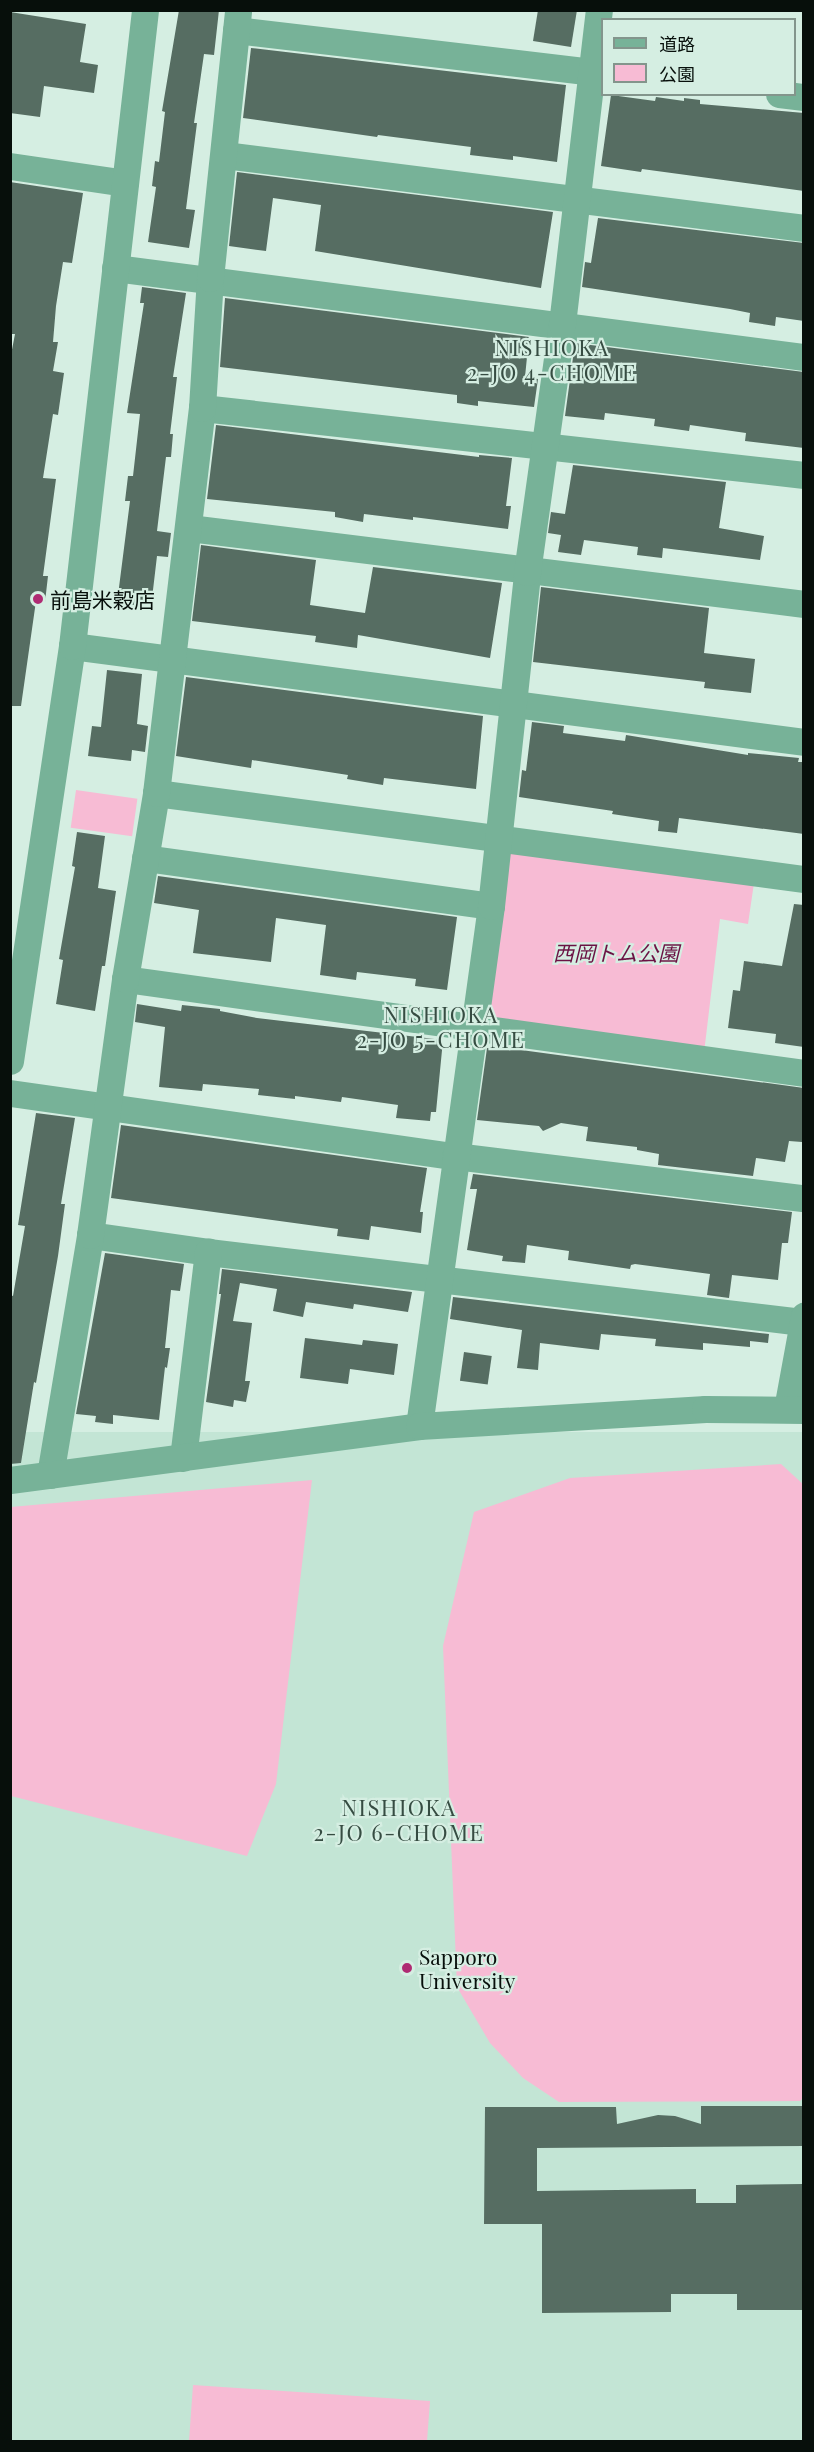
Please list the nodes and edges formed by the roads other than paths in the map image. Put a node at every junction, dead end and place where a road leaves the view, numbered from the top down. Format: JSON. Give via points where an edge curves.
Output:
{"nodes":[{"id":1,"x":145,"y":10,"type":"edge"},
{"id":2,"x":599,"y":10,"type":"edge"},
{"id":3,"x":237,"y":20,"type":"edge"},
{"id":4,"x":598,"y":73,"type":"edge"},
{"id":5,"x":224,"y":155,"type":"junction"},
{"id":6,"x":10,"y":166,"type":"edge"},
{"id":7,"x":125,"y":183,"type":"junction"},
{"id":8,"x":575,"y":198,"type":"junction"},
{"id":9,"x":804,"y":228,"type":"edge"},
{"id":10,"x":116,"y":268,"type":"junction"},
{"id":11,"x":210,"y":278,"type":"junction"},
{"id":12,"x":562,"y":324,"type":"junction"},
{"id":13,"x":804,"y":357,"type":"edge"},
{"id":14,"x":202,"y":408,"type":"junction"},
{"id":15,"x":544,"y":447,"type":"junction"},
{"id":16,"x":804,"y":475,"type":"edge"},
{"id":17,"x":189,"y":528,"type":"junction"},
{"id":18,"x":527,"y":572,"type":"junction"},
{"id":19,"x":804,"y":604,"type":"edge"},
{"id":20,"x":72,"y":646,"type":"junction"},
{"id":21,"x":172,"y":658,"type":"junction"},
{"id":22,"x":514,"y":704,"type":"junction"},
{"id":23,"x":804,"y":742,"type":"edge"},
{"id":24,"x":156,"y":793,"type":"junction"},
{"id":25,"x":498,"y":839,"type":"junction"},
{"id":26,"x":145,"y":858,"type":"junction"},
{"id":27,"x":804,"y":879,"type":"edge"},
{"id":28,"x":491,"y":906,"type":"junction"},
{"id":29,"x":125,"y":979,"type":"junction"},
{"id":30,"x":474,"y":1029,"type":"junction"},
{"id":31,"x":10,"y":1061,"type":"edge"},
{"id":32,"x":804,"y":1073,"type":"edge"},
{"id":33,"x":10,"y":1093,"type":"edge"},
{"id":34,"x":107,"y":1106,"type":"junction"},
{"id":35,"x":455,"y":1156,"type":"junction"},
{"id":36,"x":804,"y":1198,"type":"edge"},
{"id":37,"x":90,"y":1235,"type":"junction"},
{"id":38,"x":208,"y":1252,"type":"junction"},
{"id":39,"x":439,"y":1279,"type":"junction"},
{"id":40,"x":803,"y":1319,"type":"edge"},
{"id":41,"x":795,"y":1410,"type":"edge"},
{"id":42,"x":419,"y":1426,"type":"junction"},
{"id":43,"x":183,"y":1458,"type":"junction"},
{"id":44,"x":50,"y":1476,"type":"junction"},
{"id":45,"x":10,"y":1480,"type":"edge"}],
"edges":[{"from":1,"to":7,"type":"street"},
{"from":2,"to":4,"type":"street"},
{"from":3,"to":4,"type":"street"},
{"from":3,"to":5,"type":"street"},
{"from":4,"to":8,"type":"street"},
{"from":5,"to":8,"type":"street"},
{"from":5,"to":11,"type":"street"},
{"from":6,"to":7,"type":"street"},
{"from":7,"to":10,"type":"street"},
{"from":8,"to":9,"type":"street"},
{"from":8,"to":12,"type":"street"},
{"from":10,"to":11,"type":"street"},
{"from":10,"to":20,"type":"street"},
{"from":11,"to":12,"type":"street"},
{"from":11,"to":14,"type":"street"},
{"from":12,"to":13,"type":"street"},
{"from":12,"to":15,"type":"street"},
{"from":14,"to":15,"type":"street"},
{"from":14,"to":17,"type":"street"},
{"from":15,"to":16,"type":"street"},
{"from":15,"to":18,"type":"street"},
{"from":17,"to":18,"type":"street"},
{"from":17,"to":21,"type":"street"},
{"from":18,"to":19,"type":"street"},
{"from":18,"to":22,"type":"street"},
{"from":20,"to":21,"type":"street"},
{"from":20,"to":31,"type":"street"},
{"from":21,"to":22,"type":"street"},
{"from":21,"to":24,"type":"street"},
{"from":22,"to":23,"type":"street"},
{"from":22,"to":25,"type":"street"},
{"from":24,"to":25,"type":"street"},
{"from":24,"to":26,"type":"street"},
{"from":25,"to":27,"type":"street"},
{"from":25,"to":28,"type":"street"},
{"from":26,"to":28,"type":"street"},
{"from":26,"to":29,"type":"street"},
{"from":28,"to":30,"type":"street"},
{"from":29,"to":30,"type":"street"},
{"from":29,"to":34,"type":"street"},
{"from":30,"to":32,"type":"street"},
{"from":30,"to":35,"type":"street"},
{"from":33,"to":34,"type":"street"},
{"from":34,"to":35,"type":"street"},
{"from":34,"to":37,"type":"street"},
{"from":35,"to":36,"type":"street"},
{"from":35,"to":39,"type":"street"},
{"from":37,"to":38,"type":"street"},
{"from":37,"to":44,"type":"street"},
{"from":38,"to":39,"type":"street"},
{"from":38,"to":43,"type":"street"},
{"from":39,"to":40,"type":"street"},
{"from":39,"to":42,"type":"street"},
{"from":40,"to":41,"type":"street"},
{"from":41,"to":42,"type":"street","via":[[705,1408]]},
{"from":42,"to":43,"type":"street"},
{"from":43,"to":44,"type":"street"},
{"from":44,"to":45,"type":"street"}]}
